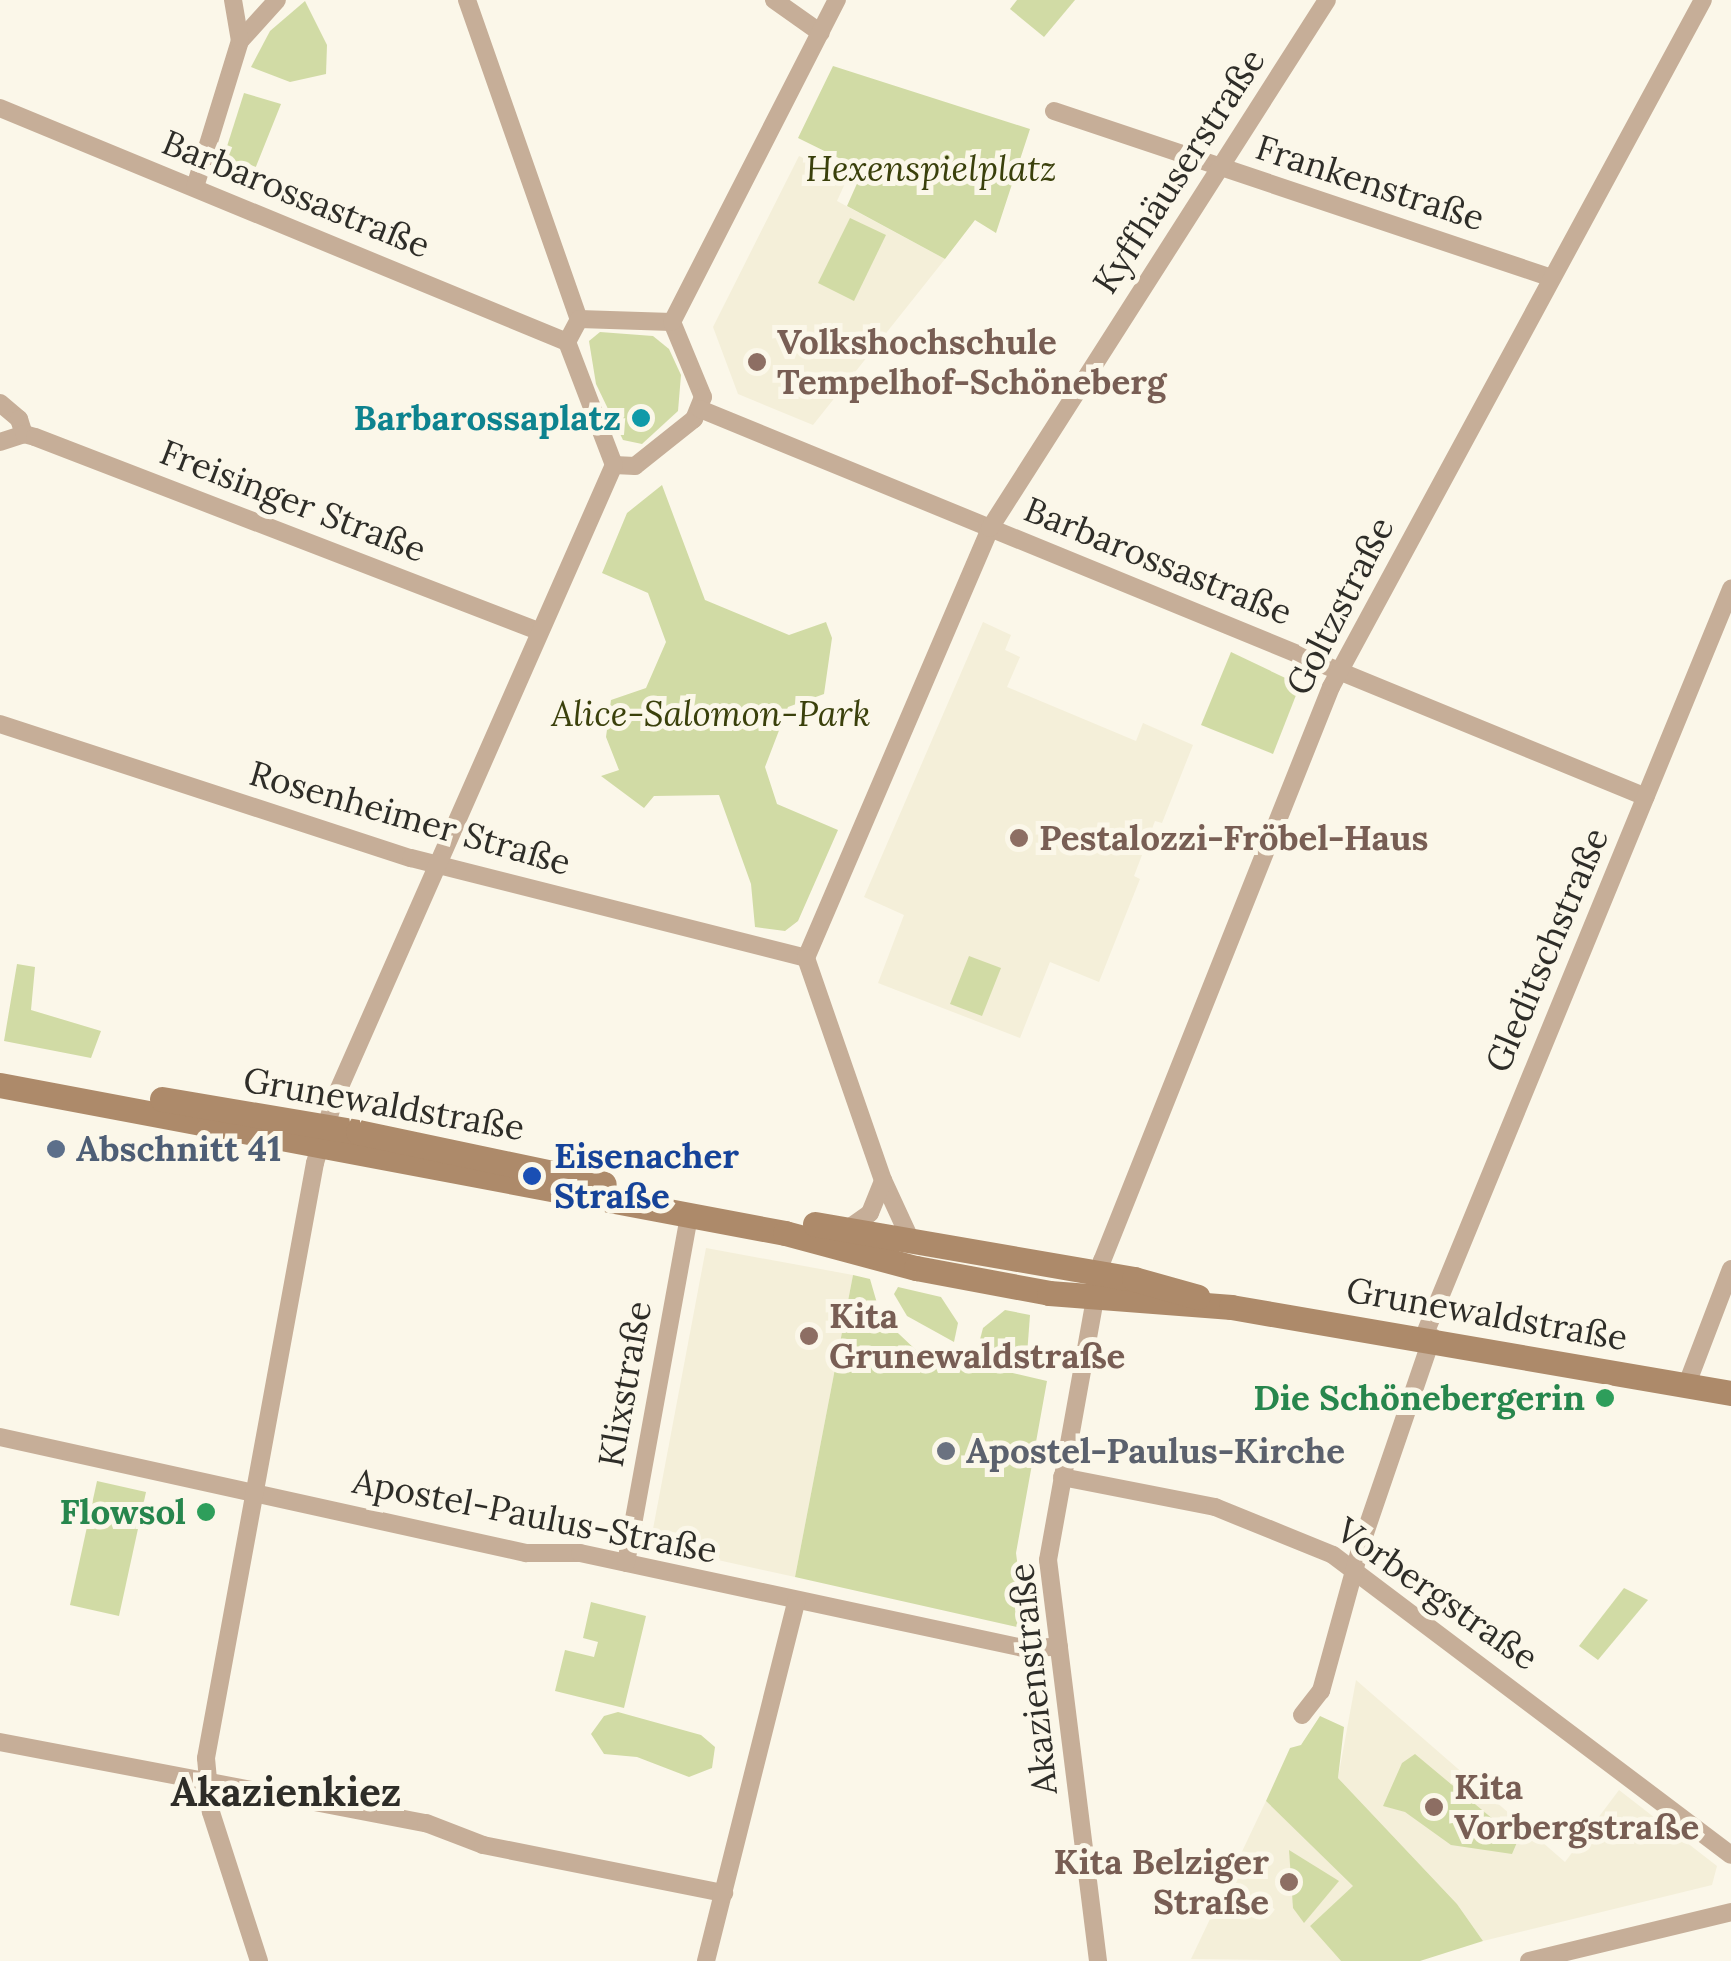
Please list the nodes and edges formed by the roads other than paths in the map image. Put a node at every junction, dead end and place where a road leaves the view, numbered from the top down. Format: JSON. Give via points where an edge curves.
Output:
{"nodes":[{"id":1,"x":233,"y":0,"type":"edge"},
{"id":2,"x":277,"y":0,"type":"edge"},
{"id":3,"x":467,"y":0,"type":"edge"},
{"id":4,"x":774,"y":0,"type":"edge"},
{"id":5,"x":837,"y":0,"type":"edge"},
{"id":6,"x":1327,"y":0,"type":"edge"},
{"id":7,"x":1704,"y":0,"type":"edge"},
{"id":8,"x":820,"y":33,"type":"junction"},
{"id":9,"x":240,"y":41,"type":"junction"},
{"id":10,"x":0,"y":108,"type":"edge"},
{"id":11,"x":1054,"y":111,"type":"dead end"},
{"id":12,"x":1220,"y":167,"type":"junction"},
{"id":13,"x":195,"y":187,"type":"junction"},
{"id":14,"x":1552,"y":278,"type":"junction"},
{"id":15,"x":579,"y":319,"type":"junction"},
{"id":16,"x":672,"y":322,"type":"junction"},
{"id":17,"x":567,"y":342,"type":"junction"},
{"id":18,"x":0,"y":403,"type":"edge"},
{"id":19,"x":700,"y":410,"type":"junction"},
{"id":20,"x":24,"y":434,"type":"junction"},
{"id":21,"x":0,"y":442,"type":"edge"},
{"id":22,"x":614,"y":465,"type":"junction"},
{"id":23,"x":990,"y":528,"type":"junction"},
{"id":24,"x":1731,"y":589,"type":"edge"},
{"id":25,"x":538,"y":630,"type":"junction"},
{"id":26,"x":1340,"y":670,"type":"junction"},
{"id":27,"x":0,"y":724,"type":"edge"},
{"id":28,"x":1646,"y":797,"type":"junction"},
{"id":29,"x":436,"y":865,"type":"junction"},
{"id":30,"x":806,"y":958,"type":"junction"},
{"id":31,"x":0,"y":1070,"type":"edge"},
{"id":32,"x":0,"y":1085,"type":"edge"},
{"id":33,"x":322,"y":1138,"type":"junction"},
{"id":34,"x":883,"y":1180,"type":"junction"},
{"id":35,"x":689,"y":1216,"type":"junction"},
{"id":36,"x":846,"y":1230,"type":"junction"},
{"id":37,"x":912,"y":1240,"type":"junction"},
{"id":38,"x":988,"y":1268,"type":"junction"},
{"id":39,"x":1731,"y":1270,"type":"edge"},
{"id":40,"x":1099,"y":1273,"type":"junction"},
{"id":41,"x":1094,"y":1299,"type":"junction"},
{"id":42,"x":1231,"y":1307,"type":"junction"},
{"id":43,"x":1428,"y":1337,"type":"junction"},
{"id":44,"x":1687,"y":1384,"type":"junction"},
{"id":45,"x":1731,"y":1393,"type":"edge"},
{"id":46,"x":0,"y":1437,"type":"edge"},
{"id":47,"x":1062,"y":1477,"type":"junction"},
{"id":48,"x":252,"y":1494,"type":"junction"},
{"id":49,"x":626,"y":1563,"type":"junction"},
{"id":50,"x":1355,"y":1568,"type":"junction"},
{"id":51,"x":797,"y":1600,"type":"junction"},
{"id":52,"x":1059,"y":1647,"type":"junction"},
{"id":53,"x":1302,"y":1715,"type":"dead end"},
{"id":54,"x":0,"y":1742,"type":"edge"},
{"id":55,"x":206,"y":1781,"type":"junction"},
{"id":56,"x":1731,"y":1855,"type":"edge"},
{"id":57,"x":724,"y":1894,"type":"junction"},
{"id":58,"x":1731,"y":1912,"type":"edge"},
{"id":59,"x":259,"y":1961,"type":"edge"},
{"id":60,"x":706,"y":1961,"type":"edge"},
{"id":61,"x":1098,"y":1961,"type":"edge"},
{"id":62,"x":1530,"y":1961,"type":"edge"}],
"edges":[{"from":1,"to":9,"type":"street"},
{"from":2,"to":9,"type":"street"},
{"from":3,"to":15,"type":"street"},
{"from":4,"to":8,"type":"street"},
{"from":5,"to":8,"type":"street"},
{"from":6,"to":12,"type":"street","name":"Kyffhäuserstraße"},
{"from":7,"to":14,"type":"street","name":"Goltzstraße"},
{"from":8,"to":16,"type":"street"},
{"from":9,"to":13,"type":"street"},
{"from":10,"to":13,"type":"street","name":"Barbarossastraße"},
{"from":11,"to":12,"type":"street","name":"Frankenstraße"},
{"from":12,"to":14,"type":"street","name":"Frankenstraße"},
{"from":12,"to":23,"type":"street","name":"Kyffhäuserstraße"},
{"from":13,"to":17,"type":"street","name":"Barbarossastraße"},
{"from":14,"to":26,"type":"street","name":"Goltzstraße"},
{"from":15,"to":16,"type":"street"},
{"from":15,"to":17,"type":"street"},
{"from":16,"to":19,"type":"street","via":[[703,397]]},
{"from":17,"to":22,"type":"street"},
{"from":18,"to":20,"type":"street"},
{"from":19,"to":22,"type":"street","via":[[635,466]]},
{"from":19,"to":23,"type":"street","name":"Barbarossastraße"},
{"from":20,"to":21,"type":"street"},
{"from":20,"to":25,"type":"street","name":"Freisinger Straße"},
{"from":22,"to":25,"type":"street"},
{"from":23,"to":26,"type":"street","name":"Barbarossastraße"},
{"from":23,"to":30,"type":"street","name":"Kyffhäuserstraße"},
{"from":24,"to":28,"type":"street","name":"Gleditschstraße"},
{"from":25,"to":29,"type":"street"},
{"from":26,"to":28,"type":"street","name":"Barbarossastraße"},
{"from":26,"to":40,"type":"street","name":"Goltzstraße"},
{"from":27,"to":29,"type":"street","name":"Rosenheimer Straße"},
{"from":28,"to":43,"type":"street","name":"Gleditschstraße"},
{"from":29,"to":30,"type":"street","name":"Rosenheimer Straße"},
{"from":29,"to":33,"type":"street"},
{"from":30,"to":34,"type":"street"},
{"from":31,"to":33,"type":"main road","name":"Grunewaldstraße"},
{"from":32,"to":33,"type":"main road","name":"Grunewaldstraße"},
{"from":33,"to":35,"type":"main road","name":"Grunewaldstraße"},
{"from":33,"to":36,"type":"main road","name":"Grunewaldstraße"},
{"from":33,"to":48,"type":"street"},
{"from":34,"to":36,"type":"street","via":[[870,1212]]},
{"from":34,"to":37,"type":"street"},
{"from":35,"to":38,"type":"main road","name":"Grunewaldstraße"},
{"from":35,"to":49,"type":"street","name":"Klixstraße"},
{"from":36,"to":37,"type":"main road","name":"Grunewaldstraße"},
{"from":37,"to":38,"type":"main road","name":"Grunewaldstraße"},
{"from":38,"to":40,"type":"main road","name":"Grunewaldstraße"},
{"from":38,"to":41,"type":"main road","name":"Grunewaldstraße"},
{"from":39,"to":44,"type":"street"},
{"from":40,"to":41,"type":"street","name":"Akazienstraße"},
{"from":40,"to":42,"type":"main road","name":"Grunewaldstraße"},
{"from":41,"to":42,"type":"main road","name":"Grunewaldstraße"},
{"from":41,"to":47,"type":"street","name":"Akazienstraße"},
{"from":42,"to":43,"type":"main road","name":"Grunewaldstraße"},
{"from":43,"to":44,"type":"main road","name":"Grunewaldstraße"},
{"from":43,"to":50,"type":"street","name":"Gleditschstraße"},
{"from":44,"to":45,"type":"main road","name":"Grunewaldstraße"},
{"from":46,"to":48,"type":"street","name":"Apostel-Paulus-Straße"},
{"from":47,"to":50,"type":"street","name":"Vorbergstraße","via":[[1245,1516]]},
{"from":47,"to":52,"type":"street","name":"Akazienstraße","via":[[1048,1560]]},
{"from":48,"to":49,"type":"street","name":"Apostel-Paulus-Straße","via":[[526,1553],[580,1553]]},
{"from":48,"to":55,"type":"street"},
{"from":49,"to":51,"type":"street","name":"Apostel-Paulus-Straße"},
{"from":50,"to":53,"type":"street","name":"Gleditschstraße","via":[[1321,1690]]},
{"from":50,"to":56,"type":"street","name":"Vorbergstraße"},
{"from":51,"to":52,"type":"street","name":"Apostel-Paulus-Straße","via":[[1024,1648]]},
{"from":51,"to":57,"type":"street"},
{"from":52,"to":61,"type":"street","name":"Akazienstraße"},
{"from":54,"to":55,"type":"street"},
{"from":55,"to":57,"type":"street","via":[[426,1823],[483,1845]]},
{"from":55,"to":59,"type":"street"},
{"from":57,"to":60,"type":"street"},
{"from":58,"to":62,"type":"street"}]}
